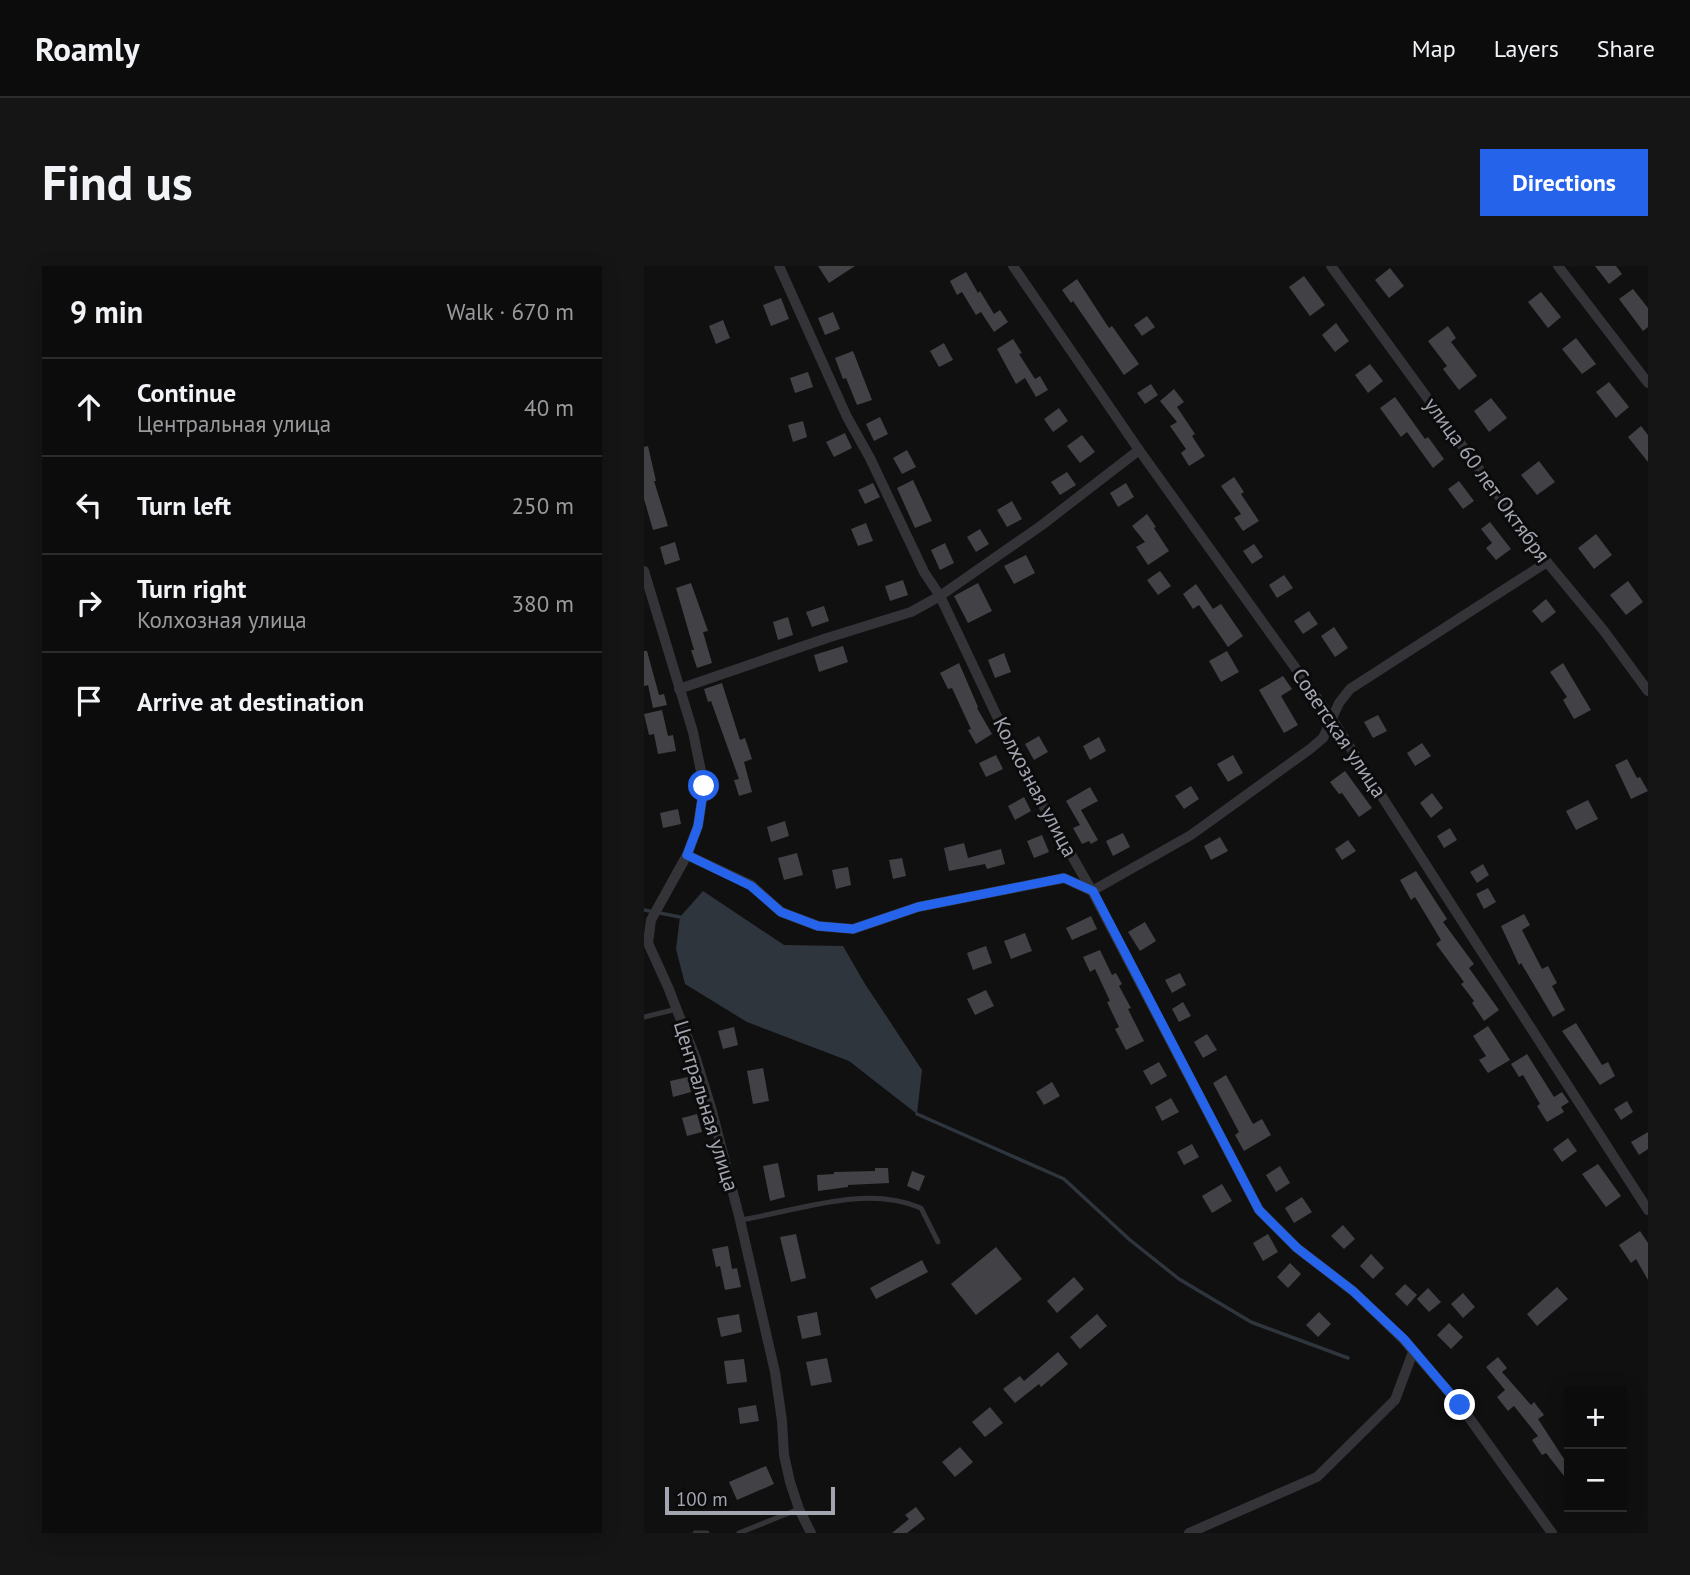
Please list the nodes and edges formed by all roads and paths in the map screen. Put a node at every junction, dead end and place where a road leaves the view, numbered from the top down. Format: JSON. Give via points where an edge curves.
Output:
{"nodes":[{"id":1,"x":779,"y":266,"type":"edge"},
{"id":2,"x":1013,"y":266,"type":"edge"},
{"id":3,"x":1331,"y":266,"type":"edge"},
{"id":4,"x":1558,"y":266,"type":"edge"},
{"id":5,"x":1648,"y":383,"type":"edge"},
{"id":6,"x":1139,"y":450,"type":"junction"},
{"id":7,"x":1547,"y":562,"type":"junction"},
{"id":8,"x":644,"y":571,"type":"edge"},
{"id":9,"x":940,"y":596,"type":"junction"},
{"id":10,"x":679,"y":689,"type":"junction"},
{"id":11,"x":1648,"y":691,"type":"edge"},
{"id":12,"x":1332,"y":719,"type":"junction"},
{"id":13,"x":687,"y":855,"type":"junction"},
{"id":14,"x":1093,"y":891,"type":"junction"},
{"id":15,"x":646,"y":946,"type":"edge"},
{"id":16,"x":677,"y":1009,"type":"junction"},
{"id":17,"x":644,"y":1017,"type":"edge"},
{"id":18,"x":1648,"y":1210,"type":"edge"},
{"id":19,"x":740,"y":1220,"type":"junction"},
{"id":20,"x":938,"y":1242,"type":"dead end"},
{"id":21,"x":1413,"y":1352,"type":"junction"},
{"id":22,"x":799,"y":1509,"type":"junction"},
{"id":23,"x":695,"y":1533,"type":"edge"},
{"id":24,"x":707,"y":1533,"type":"edge"},
{"id":25,"x":739,"y":1533,"type":"edge"},
{"id":26,"x":811,"y":1533,"type":"edge"},
{"id":27,"x":1189,"y":1533,"type":"edge"},
{"id":28,"x":1552,"y":1533,"type":"edge"}],
"edges":[{"from":1,"to":9,"type":"street","name":"Колхозная улица","via":[[847,417]]},
{"from":2,"to":6,"type":"street","name":"Советская улица"},
{"from":3,"to":7,"type":"street","name":"улица 60 лет Октября"},
{"from":4,"to":5,"type":"street"},
{"from":6,"to":9,"type":"street"},
{"from":6,"to":12,"type":"street","name":"Советская улица"},
{"from":7,"to":11,"type":"street","name":"улица 60 лет Октября"},
{"from":7,"to":12,"type":"street","via":[[1350,689]]},
{"from":8,"to":10,"type":"street","name":"Центральная улица"},
{"from":9,"to":10,"type":"street","via":[[911,612]]},
{"from":9,"to":14,"type":"street","name":"Колхозная улица","via":[[1021,767]]},
{"from":10,"to":13,"type":"street","name":"Центральная улица","via":[[704,786],[698,826]]},
{"from":12,"to":14,"type":"street","via":[[1323,738],[1191,835]]},
{"from":12,"to":18,"type":"street","name":"Советская улица"},
{"from":13,"to":14,"type":"street","via":[[751,886],[781,912],[818,926],[853,929],[918,907],[1064,878]]},
{"from":13,"to":15,"type":"street","name":"Центральная улица","via":[[651,920]]},
{"from":14,"to":21,"type":"street","name":"Колхозная улица","via":[[1259,1210],[1297,1248],[1353,1291]]},
{"from":15,"to":16,"type":"street","name":"Центральная улица"},
{"from":16,"to":17,"type":"lane"},
{"from":16,"to":19,"type":"street","name":"Центральная улица","via":[[708,1098]]},
{"from":19,"to":20,"type":"lane","via":[[848,1199],[888,1198],[921,1208]]},
{"from":19,"to":22,"type":"street","name":"Центральная улица","via":[[775,1372],[784,1455]]},
{"from":21,"to":27,"type":"street","via":[[1395,1400],[1317,1477]]},
{"from":21,"to":28,"type":"street","name":"Колхозная улица","via":[[1460,1405]]},
{"from":22,"to":25,"type":"lane"},
{"from":22,"to":26,"type":"street","name":"Центральная улица"},
{"from":23,"to":24,"type":"lane"}]}
